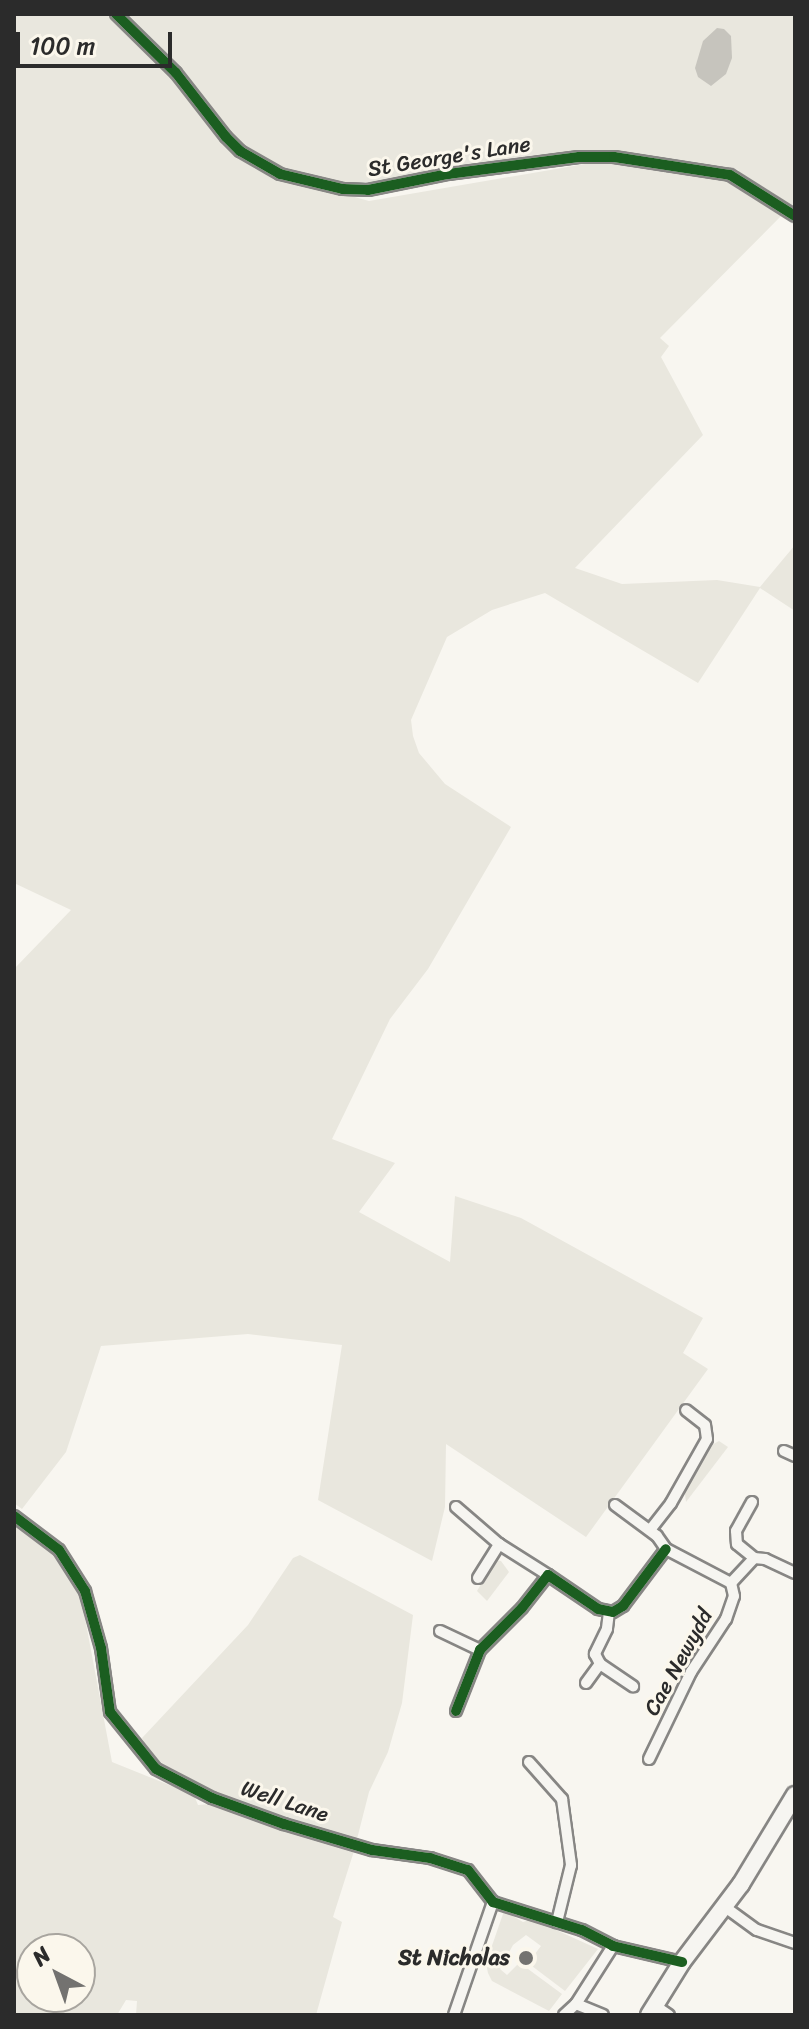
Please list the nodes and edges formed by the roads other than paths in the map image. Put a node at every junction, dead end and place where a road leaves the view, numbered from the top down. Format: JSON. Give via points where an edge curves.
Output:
{"nodes":[{"id":1,"x":116,"y":14,"type":"edge"},
{"id":2,"x":795,"y":216,"type":"edge"},
{"id":3,"x":686,"y":1410,"type":"dead end"},
{"id":4,"x":784,"y":1451,"type":"dead end"},
{"id":5,"x":795,"y":1456,"type":"edge"},
{"id":6,"x":752,"y":1502,"type":"dead end"},
{"id":7,"x":615,"y":1505,"type":"dead end"},
{"id":8,"x":456,"y":1507,"type":"dead end"},
{"id":9,"x":14,"y":1516,"type":"edge"},
{"id":10,"x":650,"y":1530,"type":"junction"},
{"id":11,"x":499,"y":1544,"type":"junction"},
{"id":12,"x":666,"y":1549,"type":"junction"},
{"id":13,"x":754,"y":1558,"type":"junction"},
{"id":14,"x":795,"y":1573,"type":"edge"},
{"id":15,"x":548,"y":1575,"type":"junction"},
{"id":16,"x":478,"y":1578,"type":"dead end"},
{"id":17,"x":731,"y":1583,"type":"junction"},
{"id":18,"x":609,"y":1612,"type":"junction"},
{"id":19,"x":440,"y":1631,"type":"dead end"},
{"id":20,"x":480,"y":1650,"type":"junction"},
{"id":21,"x":600,"y":1664,"type":"junction"},
{"id":22,"x":586,"y":1683,"type":"dead end"},
{"id":23,"x":633,"y":1686,"type":"dead end"},
{"id":24,"x":456,"y":1711,"type":"dead end"},
{"id":25,"x":649,"y":1759,"type":"dead end"},
{"id":26,"x":529,"y":1762,"type":"dead end"},
{"id":27,"x":795,"y":1795,"type":"edge"},
{"id":28,"x":493,"y":1902,"type":"junction"},
{"id":29,"x":725,"y":1907,"type":"junction"},
{"id":30,"x":557,"y":1922,"type":"junction"},
{"id":31,"x":795,"y":1943,"type":"edge"},
{"id":32,"x":613,"y":1946,"type":"junction"},
{"id":33,"x":682,"y":1962,"type":"junction"},
{"id":34,"x":576,"y":2004,"type":"junction"},
{"id":35,"x":652,"y":2010,"type":"edge"},
{"id":36,"x":454,"y":2015,"type":"edge"},
{"id":37,"x":564,"y":2015,"type":"edge"},
{"id":38,"x":603,"y":2015,"type":"edge"},
{"id":39,"x":669,"y":2015,"type":"edge"}],
"edges":[{"from":1,"to":2,"type":"street","name":"St George's Lane","via":[[176,73],[240,151],[280,174],[368,190],[448,174],[614,157],[730,175]]},
{"from":3,"to":10,"type":"street","via":[[705,1425],[707,1439]]},
{"from":4,"to":5,"type":"street"},
{"from":6,"to":13,"type":"street","via":[[735,1540]]},
{"from":7,"to":10,"type":"street"},
{"from":8,"to":11,"type":"street"},
{"from":9,"to":28,"type":"street","name":"Well Lane","via":[[59,1550],[85,1591],[101,1648],[110,1712],[156,1769],[212,1798],[284,1824],[468,1870]]},
{"from":10,"to":12,"type":"street"},
{"from":11,"to":15,"type":"street"},
{"from":11,"to":16,"type":"street"},
{"from":12,"to":17,"type":"street"},
{"from":12,"to":18,"type":"street","via":[[623,1606]]},
{"from":13,"to":14,"type":"street"},
{"from":13,"to":17,"type":"street"},
{"from":15,"to":18,"type":"street"},
{"from":15,"to":20,"type":"street"},
{"from":17,"to":25,"type":"street","name":"Cae Newydd","via":[[733,1603],[726,1619],[691,1672]]},
{"from":18,"to":21,"type":"street","via":[[607,1629],[595,1648]]},
{"from":19,"to":20,"type":"street"},
{"from":20,"to":24,"type":"street"},
{"from":21,"to":22,"type":"street"},
{"from":21,"to":23,"type":"street","name":"Cae Newydd"},
{"from":26,"to":30,"type":"street","via":[[562,1799],[571,1865]]},
{"from":27,"to":29,"type":"main road"},
{"from":28,"to":30,"type":"street"},
{"from":28,"to":36,"type":"street"},
{"from":29,"to":31,"type":"street","via":[[757,1930]]},
{"from":29,"to":33,"type":"main road"},
{"from":30,"to":32,"type":"street"},
{"from":32,"to":33,"type":"street"},
{"from":32,"to":34,"type":"street"},
{"from":33,"to":35,"type":"main road"},
{"from":34,"to":37,"type":"street"},
{"from":34,"to":38,"type":"street"},
{"from":35,"to":39,"type":"street"}]}
